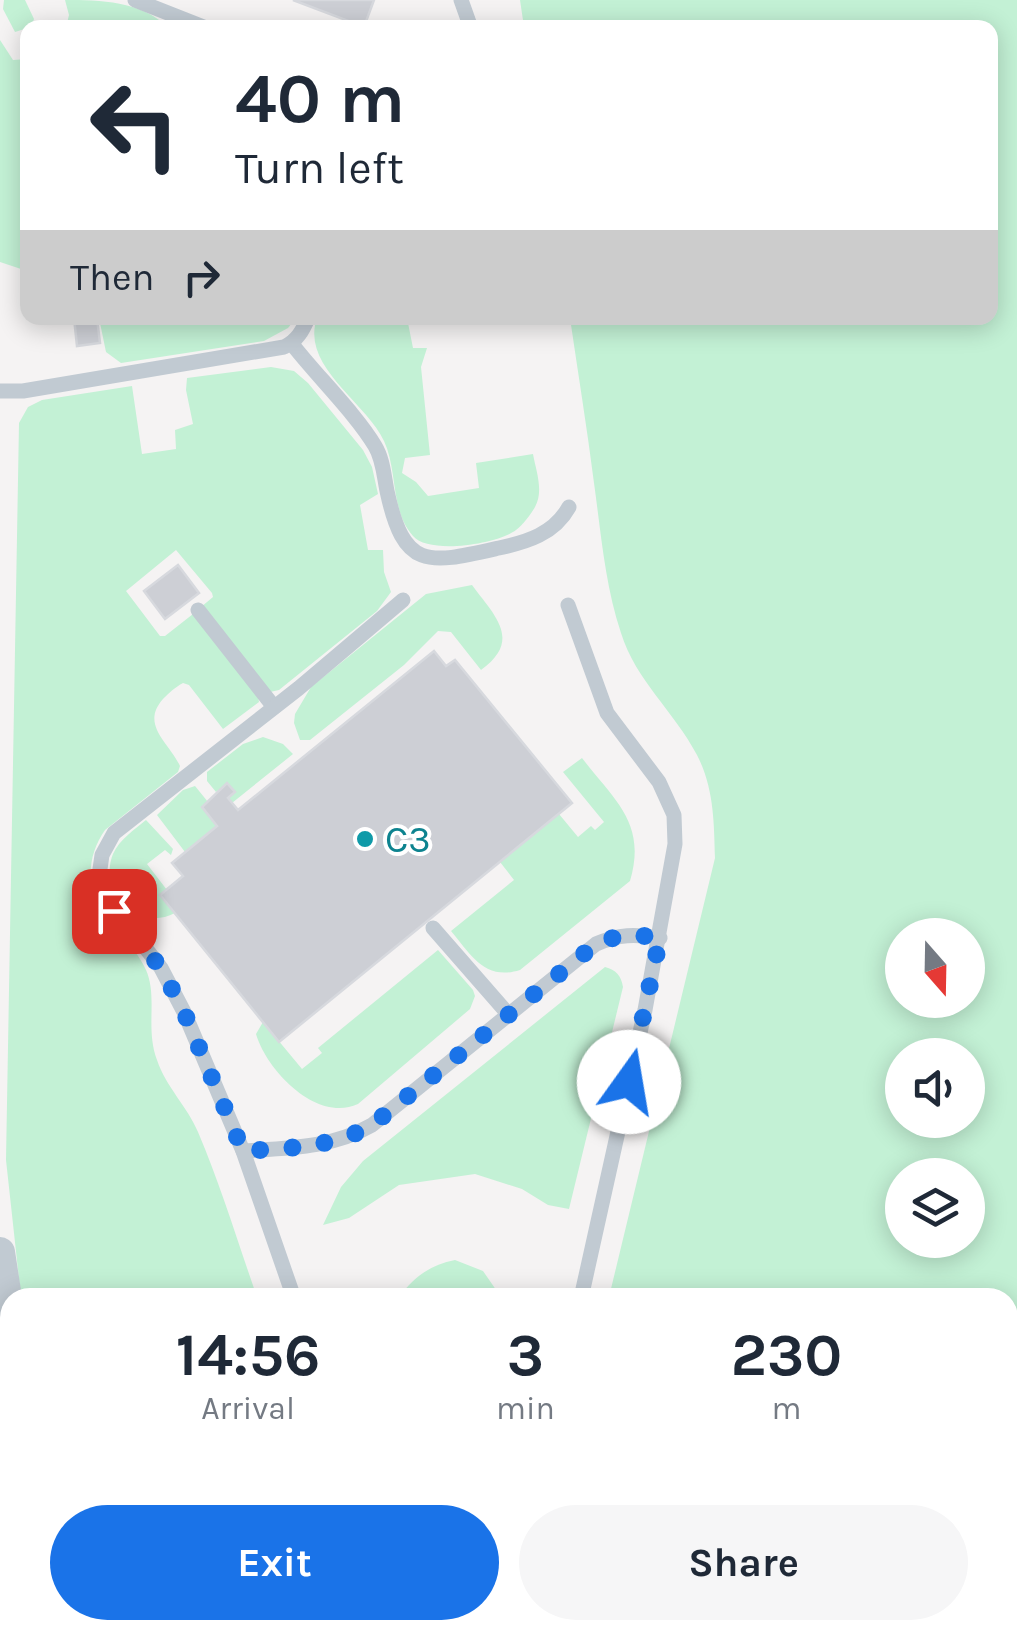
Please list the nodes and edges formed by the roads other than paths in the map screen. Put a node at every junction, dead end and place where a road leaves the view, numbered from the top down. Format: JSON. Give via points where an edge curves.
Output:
{"nodes":[{"id":1,"x":135,"y":0,"type":"edge"},
{"id":2,"x":186,"y":20,"type":"edge"},
{"id":3,"x":304,"y":325,"type":"edge"},
{"id":4,"x":292,"y":344,"type":"junction"},
{"id":5,"x":0,"y":391,"type":"edge"},
{"id":6,"x":569,"y":507,"type":"dead end"},
{"id":7,"x":403,"y":600,"type":"dead end"},
{"id":8,"x":568,"y":604,"type":"dead end"},
{"id":9,"x":198,"y":610,"type":"dead end"},
{"id":10,"x":274,"y":708,"type":"junction"},
{"id":11,"x":434,"y":928,"type":"dead end"},
{"id":12,"x":660,"y":938,"type":"junction"},
{"id":13,"x":509,"y":1014,"type":"junction"},
{"id":14,"x":243,"y":1151,"type":"junction"},
{"id":15,"x":0,"y":1252,"type":"edge"},
{"id":16,"x":5,"y":1288,"type":"edge"},
{"id":17,"x":291,"y":1288,"type":"edge"},
{"id":18,"x":583,"y":1288,"type":"edge"}],
"edges":[{"from":1,"to":2,"type":"lane"},
{"from":3,"to":4,"type":"lane"},
{"from":4,"to":5,"type":"lane"},
{"from":4,"to":6,"type":"lane","via":[[375,446],[394,521],[412,550],[449,559],[518,544],[546,533]]},
{"from":7,"to":10,"type":"lane"},
{"from":8,"to":12,"type":"lane","via":[[606,712],[659,782],[674,815]]},
{"from":9,"to":10,"type":"lane"},
{"from":10,"to":14,"type":"lane","via":[[114,833],[100,869],[106,898],[161,968]]},
{"from":11,"to":13,"type":"lane"},
{"from":12,"to":13,"type":"lane","via":[[632,934],[596,944]]},
{"from":12,"to":18,"type":"lane"},
{"from":13,"to":14,"type":"lane","via":[[347,1139]]},
{"from":14,"to":17,"type":"lane"},
{"from":15,"to":16,"type":"street"}]}
